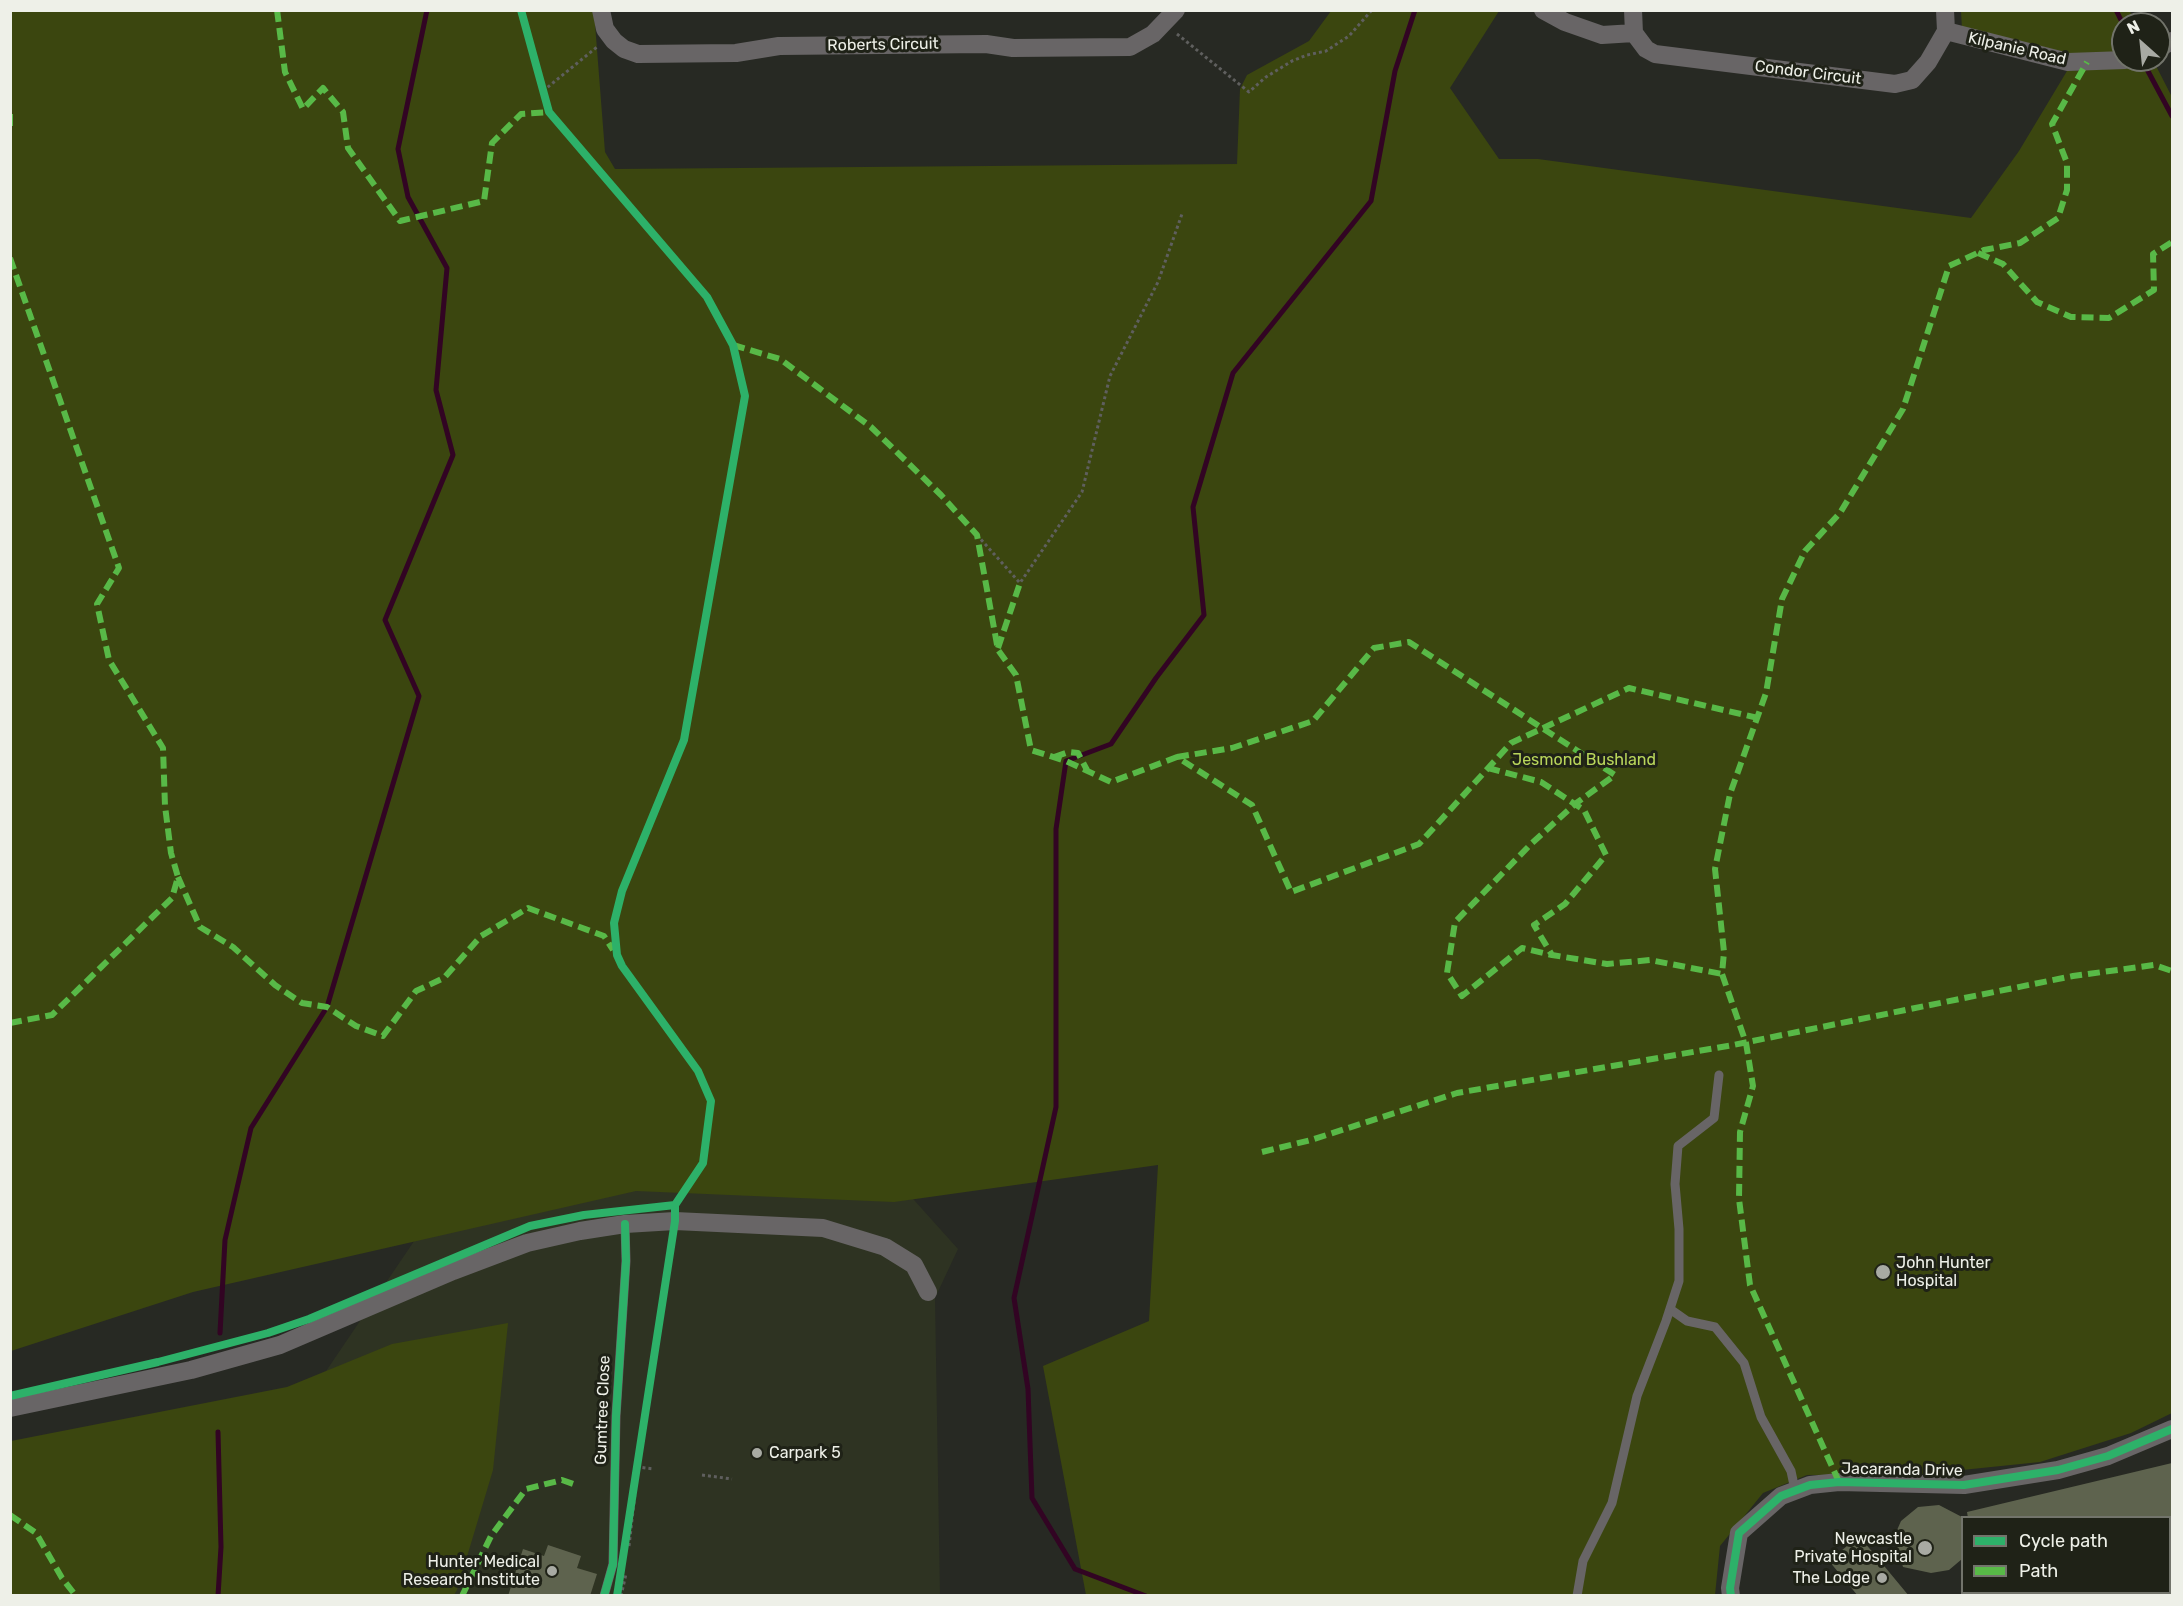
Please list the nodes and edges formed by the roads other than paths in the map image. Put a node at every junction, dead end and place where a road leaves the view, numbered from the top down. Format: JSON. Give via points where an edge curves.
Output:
{"nodes":[{"id":1,"x":601,"y":10,"type":"edge"},
{"id":2,"x":1543,"y":10,"type":"edge"},
{"id":3,"x":1633,"y":10,"type":"edge"},
{"id":4,"x":1946,"y":10,"type":"edge"},
{"id":5,"x":1170,"y":17,"type":"edge"},
{"id":6,"x":1946,"y":31,"type":"junction"},
{"id":7,"x":1634,"y":33,"type":"junction"},
{"id":8,"x":2111,"y":60,"type":"edge"},
{"id":9,"x":1719,"y":1075,"type":"dead end"},
{"id":10,"x":625,"y":1224,"type":"junction"},
{"id":11,"x":928,"y":1292,"type":"dead end"},
{"id":12,"x":1670,"y":1309,"type":"junction"},
{"id":13,"x":10,"y":1408,"type":"edge"},
{"id":14,"x":2172,"y":1429,"type":"edge"},
{"id":15,"x":1795,"y":1490,"type":"junction"},
{"id":16,"x":604,"y":1596,"type":"edge"},
{"id":17,"x":1577,"y":1596,"type":"edge"},
{"id":18,"x":1731,"y":1596,"type":"edge"}],
"edges":[{"from":1,"to":5,"type":"street","name":"Roberts Circuit","via":[[610,36],[624,49],[638,54],[736,53],[767,47],[825,46],[986,44],[1013,48],[1120,48],[1141,42]]},
{"from":2,"to":7,"type":"street","via":[[1596,34]]},
{"from":3,"to":7,"type":"street"},
{"from":4,"to":6,"type":"street"},
{"from":6,"to":7,"type":"street","name":"Condor Circuit","via":[[1921,72],[1912,80],[1895,84],[1654,54]]},
{"from":6,"to":8,"type":"street","name":"Kilpanie Road","via":[[2068,62]]},
{"from":9,"to":12,"type":"lane","via":[[1713,1118],[1678,1146],[1675,1184],[1679,1281]]},
{"from":10,"to":11,"type":"street","via":[[675,1221],[823,1228],[885,1247],[914,1265]]},
{"from":10,"to":13,"type":"street","via":[[569,1233],[501,1252],[280,1345],[191,1370]]},
{"from":10,"to":16,"type":"lane","name":"Gumtree Close","via":[[613,1564]]},
{"from":12,"to":15,"type":"lane","via":[[1687,1321],[1715,1327],[1744,1363],[1761,1417],[1791,1471]]},
{"from":12,"to":17,"type":"lane","via":[[1637,1396],[1611,1503],[1583,1561]]},
{"from":14,"to":15,"type":"street","name":"Jacaranda Drive","via":[[2108,1456],[2058,1470],[1988,1482],[1839,1482]]},
{"from":15,"to":18,"type":"street","name":"Jacaranda Drive","via":[[1781,1496],[1739,1533]]}]}
